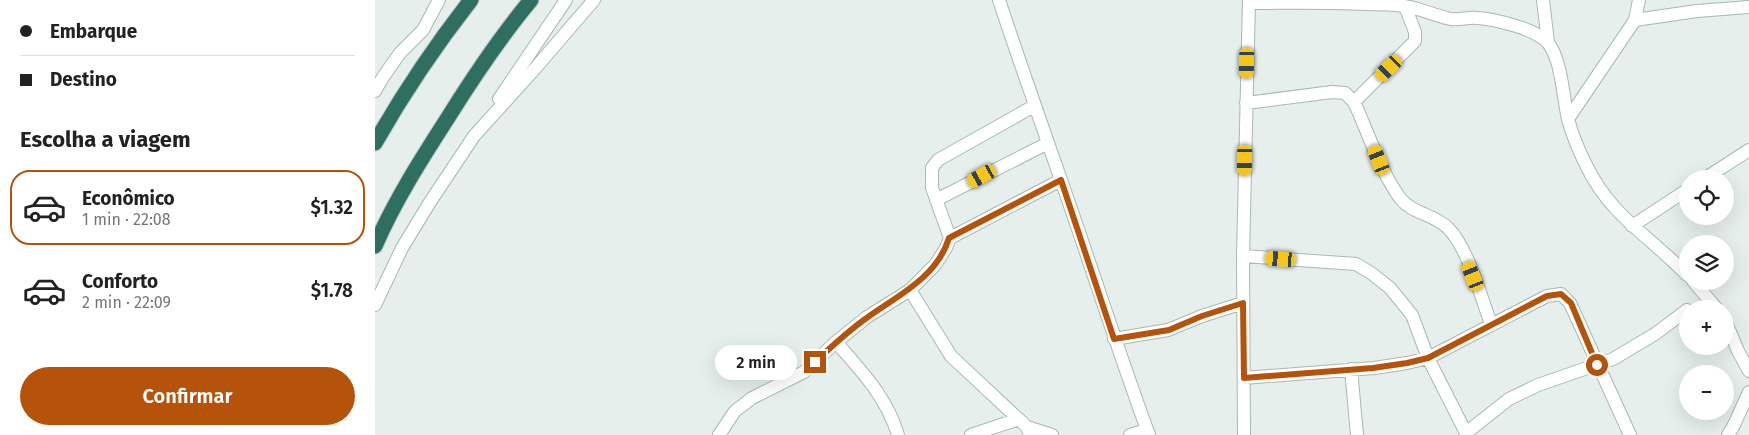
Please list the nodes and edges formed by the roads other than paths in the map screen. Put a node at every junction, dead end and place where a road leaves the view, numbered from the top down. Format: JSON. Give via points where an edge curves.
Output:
{"nodes":[{"id":1,"x":439,"y":0,"type":"edge"},
{"id":2,"x":471,"y":0,"type":"edge"},
{"id":3,"x":531,"y":0,"type":"edge"},
{"id":4,"x":566,"y":0,"type":"edge"},
{"id":5,"x":594,"y":0,"type":"edge"},
{"id":6,"x":999,"y":0,"type":"edge"},
{"id":7,"x":1543,"y":0,"type":"edge"},
{"id":8,"x":1639,"y":0,"type":"edge"},
{"id":9,"x":1249,"y":2,"type":"edge"},
{"id":10,"x":1405,"y":6,"type":"junction"},
{"id":11,"x":1749,"y":7,"type":"edge"},
{"id":12,"x":1635,"y":20,"type":"junction"},
{"id":13,"x":423,"y":30,"type":"junction"},
{"id":14,"x":438,"y":42,"type":"junction"},
{"id":15,"x":1548,"y":42,"type":"junction"},
{"id":16,"x":375,"y":91,"type":"edge"},
{"id":17,"x":1354,"y":102,"type":"junction"},
{"id":18,"x":1246,"y":103,"type":"junction"},
{"id":19,"x":1035,"y":106,"type":"junction"},
{"id":20,"x":1569,"y":119,"type":"junction"},
{"id":21,"x":474,"y":136,"type":"junction"},
{"id":22,"x":375,"y":143,"type":"edge"},
{"id":23,"x":1048,"y":143,"type":"junction"},
{"id":24,"x":1749,"y":150,"type":"edge"},
{"id":25,"x":1718,"y":170,"type":"edge"},
{"id":26,"x":1061,"y":180,"type":"junction"},
{"id":27,"x":1679,"y":195,"type":"edge"},
{"id":28,"x":936,"y":200,"type":"junction"},
{"id":29,"x":1632,"y":226,"type":"junction"},
{"id":30,"x":949,"y":238,"type":"junction"},
{"id":31,"x":375,"y":246,"type":"edge"},
{"id":32,"x":1243,"y":256,"type":"junction"},
{"id":33,"x":1679,"y":268,"type":"edge"},
{"id":34,"x":910,"y":290,"type":"junction"},
{"id":35,"x":1700,"y":290,"type":"edge"},
{"id":36,"x":1705,"y":296,"type":"junction"},
{"id":37,"x":1700,"y":300,"type":"edge"},
{"id":38,"x":1709,"y":300,"type":"edge"},
{"id":39,"x":1243,"y":303,"type":"junction"},
{"id":40,"x":375,"y":305,"type":"edge"},
{"id":41,"x":1679,"y":317,"type":"edge"},
{"id":42,"x":1491,"y":324,"type":"junction"},
{"id":43,"x":1114,"y":339,"type":"junction"},
{"id":44,"x":1734,"y":341,"type":"edge"},
{"id":45,"x":836,"y":342,"type":"junction"},
{"id":46,"x":1428,"y":358,"type":"junction"},
{"id":47,"x":1597,"y":365,"type":"junction"},
{"id":48,"x":1351,"y":369,"type":"junction"},
{"id":49,"x":1749,"y":371,"type":"edge"},
{"id":50,"x":1244,"y":378,"type":"junction"},
{"id":51,"x":1749,"y":392,"type":"edge"},
{"id":52,"x":1025,"y":427,"type":"edge"},
{"id":53,"x":1148,"y":432,"type":"edge"},
{"id":54,"x":1466,"y":434,"type":"edge"},
{"id":55,"x":719,"y":435,"type":"edge"},
{"id":56,"x":898,"y":435,"type":"edge"},
{"id":57,"x":971,"y":435,"type":"edge"},
{"id":58,"x":1052,"y":435,"type":"edge"},
{"id":59,"x":1130,"y":435,"type":"edge"},
{"id":60,"x":1244,"y":435,"type":"edge"},
{"id":61,"x":1357,"y":435,"type":"edge"},
{"id":62,"x":1630,"y":435,"type":"edge"},
{"id":63,"x":1728,"y":435,"type":"edge"}],
"edges":[{"from":1,"to":13,"type":"street"},
{"from":2,"to":14,"type":"highway"},
{"from":3,"to":31,"type":"highway","via":[[441,128],[409,180]]},
{"from":4,"to":21,"type":"street"},
{"from":5,"to":21,"type":"street"},
{"from":6,"to":19,"type":"street"},
{"from":7,"to":15,"type":"street"},
{"from":8,"to":12,"type":"street"},
{"from":9,"to":10,"type":"street"},
{"from":9,"to":18,"type":"street"},
{"from":10,"to":15,"type":"street","via":[[1454,19],[1476,17],[1500,22]]},
{"from":10,"to":17,"type":"street","via":[[1415,41]]},
{"from":11,"to":12,"type":"street"},
{"from":12,"to":20,"type":"street"},
{"from":13,"to":14,"type":"street"},
{"from":13,"to":16,"type":"street","via":[[401,53]]},
{"from":14,"to":22,"type":"highway","via":[[399,99]]},
{"from":15,"to":20,"type":"street","via":[[1557,62]]},
{"from":17,"to":18,"type":"street","via":[[1345,93],[1332,92]]},
{"from":17,"to":42,"type":"street","via":[[1384,174],[1401,200],[1439,221],[1456,239]]},
{"from":18,"to":32,"type":"street"},
{"from":19,"to":23,"type":"street"},
{"from":19,"to":28,"type":"street","via":[[938,160],[931,176]]},
{"from":20,"to":29,"type":"street","via":[[1597,186]]},
{"from":21,"to":40,"type":"street","via":[[402,248]]},
{"from":23,"to":26,"type":"street"},
{"from":23,"to":28,"type":"street"},
{"from":24,"to":25,"type":"street"},
{"from":26,"to":30,"type":"street"},
{"from":26,"to":43,"type":"street"},
{"from":27,"to":29,"type":"street"},
{"from":28,"to":30,"type":"street"},
{"from":29,"to":33,"type":"street"},
{"from":30,"to":34,"type":"street","via":[[935,265]]},
{"from":32,"to":39,"type":"street"},
{"from":32,"to":46,"type":"street","via":[[1363,267],[1405,304]]},
{"from":34,"to":45,"type":"street","via":[[867,317]]},
{"from":34,"to":52,"type":"street","via":[[951,356]]},
{"from":35,"to":36,"type":"street"},
{"from":36,"to":37,"type":"street"},
{"from":36,"to":38,"type":"street"},
{"from":39,"to":43,"type":"street","via":[[1169,330]]},
{"from":39,"to":50,"type":"street"},
{"from":41,"to":47,"type":"street","via":[[1633,348]]},
{"from":42,"to":46,"type":"street"},
{"from":42,"to":47,"type":"street","via":[[1547,296],[1561,294],[1571,303]]},
{"from":43,"to":53,"type":"street"},
{"from":44,"to":49,"type":"street"},
{"from":45,"to":55,"type":"street","via":[[804,372],[743,404]]},
{"from":45,"to":56,"type":"street","via":[[881,395]]},
{"from":46,"to":48,"type":"street"},
{"from":46,"to":54,"type":"street"},
{"from":47,"to":54,"type":"street","via":[[1538,385],[1509,399]]},
{"from":47,"to":62,"type":"street"},
{"from":48,"to":50,"type":"street"},
{"from":48,"to":61,"type":"street"},
{"from":50,"to":60,"type":"street"},
{"from":51,"to":63,"type":"street"},
{"from":52,"to":57,"type":"street"},
{"from":52,"to":58,"type":"street"},
{"from":53,"to":59,"type":"street"}]}
